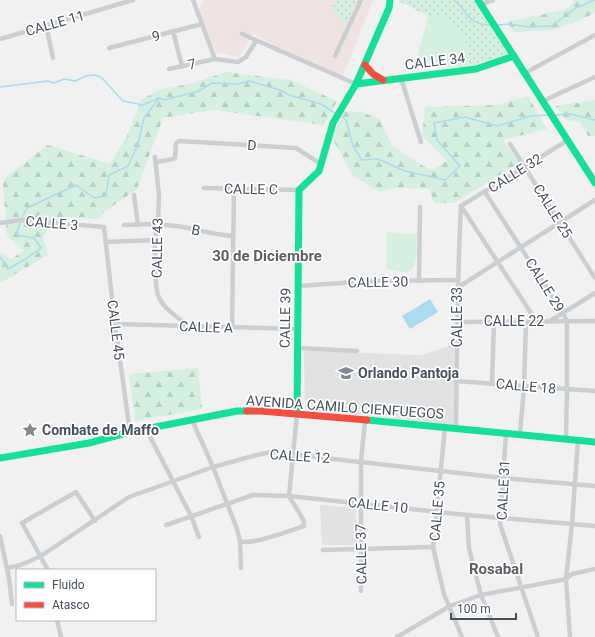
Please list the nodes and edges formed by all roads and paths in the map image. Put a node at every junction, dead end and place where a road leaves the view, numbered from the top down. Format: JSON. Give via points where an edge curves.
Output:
{"nodes":[{"id":1,"x":133,"y":0,"type":"edge"},
{"id":2,"x":193,"y":0,"type":"edge"},
{"id":3,"x":361,"y":0,"type":"edge"},
{"id":4,"x":390,"y":0,"type":"edge"},
{"id":5,"x":493,"y":0,"type":"edge"},
{"id":6,"x":480,"y":2,"type":"edge"},
{"id":7,"x":202,"y":24,"type":"junction"},
{"id":8,"x":46,"y":25,"type":"junction"},
{"id":9,"x":173,"y":31,"type":"junction"},
{"id":10,"x":242,"y":34,"type":"dead end"},
{"id":11,"x":595,"y":35,"type":"edge"},
{"id":12,"x":0,"y":38,"type":"edge"},
{"id":13,"x":256,"y":41,"type":"junction"},
{"id":14,"x":109,"y":48,"type":"dead end"},
{"id":15,"x":335,"y":56,"type":"dead end"},
{"id":16,"x":514,"y":56,"type":"junction"},
{"id":17,"x":53,"y":58,"type":"dead end"},
{"id":18,"x":215,"y":58,"type":"junction"},
{"id":19,"x":365,"y":65,"type":"junction"},
{"id":20,"x":182,"y":66,"type":"junction"},
{"id":21,"x":169,"y":69,"type":"dead end"},
{"id":22,"x":525,"y":73,"type":"junction"},
{"id":23,"x":595,"y":77,"type":"edge"},
{"id":24,"x":402,"y":78,"type":"junction"},
{"id":25,"x":383,"y":80,"type":"junction"},
{"id":26,"x":356,"y":84,"type":"junction"},
{"id":27,"x":545,"y":103,"type":"junction"},
{"id":28,"x":568,"y":140,"type":"junction"},
{"id":29,"x":179,"y":141,"type":"joint"},
{"id":30,"x":421,"y":142,"type":"dead end"},
{"id":31,"x":510,"y":144,"type":"dead end"},
{"id":32,"x":321,"y":164,"type":"junction"},
{"id":33,"x":525,"y":166,"type":"junction"},
{"id":34,"x":595,"y":183,"type":"edge"},
{"id":35,"x":204,"y":188,"type":"dead end"},
{"id":36,"x":234,"y":188,"type":"junction"},
{"id":37,"x":299,"y":190,"type":"junction"},
{"id":38,"x":485,"y":192,"type":"junction"},
{"id":39,"x":134,"y":195,"type":"dead end"},
{"id":40,"x":595,"y":200,"type":"edge"},
{"id":41,"x":461,"y":206,"type":"junction"},
{"id":42,"x":420,"y":208,"type":"dead end"},
{"id":43,"x":0,"y":223,"type":"edge"},
{"id":44,"x":559,"y":223,"type":"junction"},
{"id":45,"x":138,"y":224,"type":"junction"},
{"id":46,"x":158,"y":224,"type":"junction"},
{"id":47,"x":124,"y":225,"type":"dead end"},
{"id":48,"x":104,"y":228,"type":"joint"},
{"id":49,"x":233,"y":236,"type":"junction"},
{"id":50,"x":155,"y":240,"type":"junction"},
{"id":51,"x":106,"y":242,"type":"junction"},
{"id":52,"x":521,"y":247,"type":"junction"},
{"id":53,"x":497,"y":262,"type":"junction"},
{"id":54,"x":595,"y":278,"type":"edge"},
{"id":55,"x":457,"y":280,"type":"junction"},
{"id":56,"x":419,"y":281,"type":"junction"},
{"id":57,"x":298,"y":286,"type":"junction"},
{"id":58,"x":457,"y":288,"type":"junction"},
{"id":59,"x":595,"y":293,"type":"edge"},
{"id":60,"x":563,"y":313,"type":"junction"},
{"id":61,"x":494,"y":321,"type":"junction"},
{"id":62,"x":550,"y":321,"type":"junction"},
{"id":63,"x":595,"y":321,"type":"edge"},
{"id":64,"x":458,"y":322,"type":"junction"},
{"id":65,"x":526,"y":322,"type":"junction"},
{"id":66,"x":537,"y":322,"type":"junction"},
{"id":67,"x":567,"y":322,"type":"junction"},
{"id":68,"x":115,"y":324,"type":"junction"},
{"id":69,"x":188,"y":326,"type":"junction"},
{"id":70,"x":232,"y":328,"type":"junction"},
{"id":71,"x":297,"y":329,"type":"junction"},
{"id":72,"x":297,"y":348,"type":"junction"},
{"id":73,"x":357,"y":351,"type":"dead end"},
{"id":74,"x":456,"y":381,"type":"junction"},
{"id":75,"x":492,"y":383,"type":"junction"},
{"id":76,"x":524,"y":387,"type":"junction"},
{"id":77,"x":567,"y":390,"type":"junction"},
{"id":78,"x":595,"y":391,"type":"edge"},
{"id":79,"x":297,"y":414,"type":"junction"},
{"id":80,"x":192,"y":420,"type":"junction"},
{"id":81,"x":365,"y":420,"type":"junction"},
{"id":82,"x":445,"y":428,"type":"junction"},
{"id":83,"x":456,"y":428,"type":"junction"},
{"id":84,"x":146,"y":429,"type":"junction"},
{"id":85,"x":130,"y":432,"type":"junction"},
{"id":86,"x":506,"y":433,"type":"junction"},
{"id":87,"x":520,"y":434,"type":"junction"},
{"id":88,"x":566,"y":438,"type":"junction"},
{"id":89,"x":578,"y":440,"type":"junction"},
{"id":90,"x":595,"y":442,"type":"edge"},
{"id":91,"x":292,"y":454,"type":"junction"},
{"id":92,"x":0,"y":458,"type":"edge"},
{"id":93,"x":361,"y":461,"type":"junction"},
{"id":94,"x":213,"y":467,"type":"junction"},
{"id":95,"x":440,"y":471,"type":"junction"},
{"id":96,"x":503,"y":478,"type":"junction"},
{"id":97,"x":174,"y":481,"type":"junction"},
{"id":98,"x":574,"y":484,"type":"junction"},
{"id":99,"x":595,"y":486,"type":"edge"},
{"id":100,"x":289,"y":496,"type":"junction"},
{"id":101,"x":360,"y":503,"type":"junction"},
{"id":102,"x":226,"y":504,"type":"junction"},
{"id":103,"x":436,"y":511,"type":"junction"},
{"id":104,"x":467,"y":515,"type":"junction"},
{"id":105,"x":191,"y":516,"type":"junction"},
{"id":106,"x":500,"y":518,"type":"junction"},
{"id":107,"x":95,"y":521,"type":"junction"},
{"id":108,"x":572,"y":524,"type":"junction"},
{"id":109,"x":166,"y":525,"type":"dead end"},
{"id":110,"x":595,"y":526,"type":"edge"},
{"id":111,"x":0,"y":537,"type":"edge"},
{"id":112,"x":199,"y":537,"type":"dead end"},
{"id":113,"x":240,"y":541,"type":"junction"},
{"id":114,"x":433,"y":547,"type":"junction"},
{"id":115,"x":361,"y":549,"type":"junction"},
{"id":116,"x":323,"y":550,"type":"dead end"},
{"id":117,"x":41,"y":556,"type":"junction"},
{"id":118,"x":7,"y":568,"type":"junction"},
{"id":119,"x":241,"y":568,"type":"dead end"},
{"id":120,"x":48,"y":569,"type":"edge"},
{"id":121,"x":595,"y":569,"type":"edge"},
{"id":122,"x":566,"y":579,"type":"junction"},
{"id":123,"x":521,"y":588,"type":"junction"},
{"id":124,"x":361,"y":591,"type":"dead end"},
{"id":125,"x":481,"y":595,"type":"junction"},
{"id":126,"x":12,"y":604,"type":"dead end"},
{"id":127,"x":450,"y":606,"type":"junction"},
{"id":128,"x":57,"y":621,"type":"edge"},
{"id":129,"x":61,"y":637,"type":"edge"},
{"id":130,"x":397,"y":637,"type":"edge"},
{"id":131,"x":462,"y":637,"type":"edge"},
{"id":132,"x":498,"y":637,"type":"edge"},
{"id":133,"x":538,"y":637,"type":"edge"},
{"id":134,"x":570,"y":637,"type":"edge"}],
"edges":[{"from":1,"to":8,"type":"street","name":"CALLE 11"},
{"from":2,"to":7,"type":"street"},
{"from":3,"to":15,"type":"street"},
{"from":4,"to":19,"type":"main road"},
{"from":5,"to":6,"type":"street"},
{"from":6,"to":16,"type":"main road"},
{"from":7,"to":9,"type":"street","name":"9"},
{"from":7,"to":18,"type":"street"},
{"from":8,"to":12,"type":"street","name":"CALLE 11"},
{"from":8,"to":17,"type":"street"},
{"from":9,"to":14,"type":"street","name":"9"},
{"from":9,"to":20,"type":"street"},
{"from":10,"to":13,"type":"street"},
{"from":11,"to":22,"type":"street"},
{"from":13,"to":18,"type":"street","via":[[246,57],[238,62]]},
{"from":13,"to":26,"type":"street"},
{"from":16,"to":22,"type":"main road"},
{"from":16,"to":24,"type":"main road","name":"CALLE 34","via":[[476,69]]},
{"from":18,"to":20,"type":"street","name":"7"},
{"from":19,"to":25,"type":"main road","via":[[368,71]]},
{"from":19,"to":26,"type":"main road"},
{"from":20,"to":21,"type":"street","name":"7"},
{"from":22,"to":27,"type":"main road"},
{"from":23,"to":27,"type":"street"},
{"from":24,"to":25,"type":"main road","name":"CALLE 34"},
{"from":24,"to":30,"type":"street"},
{"from":25,"to":26,"type":"main road","name":"CALLE 34"},
{"from":26,"to":32,"type":"main road","via":[[333,123]]},
{"from":27,"to":28,"type":"main road"},
{"from":28,"to":33,"type":"street","name":"CALLE 32"},
{"from":28,"to":34,"type":"main road"},
{"from":29,"to":32,"type":"street","name":"D","via":[[296,148]]},
{"from":29,"to":46,"type":"street","name":"CALLE 43","via":[[176,143],[173,160],[156,159]]},
{"from":31,"to":33,"type":"street","name":"CALLE 25"},
{"from":32,"to":37,"type":"main road","via":[[319,171]]},
{"from":33,"to":38,"type":"street","name":"CALLE 32"},
{"from":33,"to":44,"type":"street","name":"CALLE 25"},
{"from":35,"to":36,"type":"street","name":"CALLE C"},
{"from":36,"to":37,"type":"street","name":"CALLE C"},
{"from":36,"to":49,"type":"street"},
{"from":37,"to":57,"type":"main road","name":"CALLE 39"},
{"from":38,"to":41,"type":"street","name":"CALLE 32"},
{"from":38,"to":52,"type":"street","name":"CALLE 29"},
{"from":39,"to":45,"type":"street"},
{"from":40,"to":44,"type":"street"},
{"from":41,"to":53,"type":"street"},
{"from":41,"to":55,"type":"street","name":"CALLE 33"},
{"from":42,"to":56,"type":"street"},
{"from":43,"to":48,"type":"street","name":"CALLE 3","via":[[22,220]]},
{"from":44,"to":52,"type":"street"},
{"from":44,"to":54,"type":"street","name":"CALLE 25"},
{"from":45,"to":46,"type":"street","name":"B"},
{"from":45,"to":47,"type":"street","name":"B"},
{"from":46,"to":49,"type":"street","name":"B"},
{"from":46,"to":50,"type":"street","name":"CALLE 43"},
{"from":48,"to":51,"type":"street","name":"CALLE 45"},
{"from":49,"to":70,"type":"street"},
{"from":50,"to":51,"type":"street"},
{"from":50,"to":69,"type":"street","name":"CALLE 43","via":[[158,295],[164,306]]},
{"from":51,"to":68,"type":"street","name":"CALLE 45"},
{"from":52,"to":53,"type":"street"},
{"from":52,"to":60,"type":"street","name":"CALLE 29"},
{"from":53,"to":58,"type":"street"},
{"from":53,"to":66,"type":"street"},
{"from":55,"to":56,"type":"street","name":"CALLE 30"},
{"from":55,"to":58,"type":"street","name":"CALLE 33"},
{"from":56,"to":57,"type":"street","name":"CALLE 30","via":[[363,281]]},
{"from":57,"to":71,"type":"main road","name":"CALLE 39"},
{"from":58,"to":64,"type":"street","name":"CALLE 33"},
{"from":59,"to":60,"type":"street"},
{"from":60,"to":62,"type":"street"},
{"from":60,"to":67,"type":"street","name":"CALLE 29"},
{"from":61,"to":64,"type":"street","name":"CALLE 22"},
{"from":61,"to":65,"type":"street","name":"CALLE 22"},
{"from":61,"to":75,"type":"street"},
{"from":62,"to":66,"type":"street","name":"CALLE 22"},
{"from":62,"to":67,"type":"street","name":"CALLE 22"},
{"from":63,"to":67,"type":"street","name":"CALLE 22"},
{"from":64,"to":74,"type":"street","name":"CALLE 33"},
{"from":65,"to":66,"type":"street","name":"CALLE 22"},
{"from":65,"to":76,"type":"street"},
{"from":67,"to":77,"type":"street","name":"CALLE 29"},
{"from":68,"to":69,"type":"street","name":"CALLE A"},
{"from":68,"to":85,"type":"street","name":"CALLE 45"},
{"from":69,"to":70,"type":"street","name":"CALLE A"},
{"from":70,"to":71,"type":"street","name":"CALLE A"},
{"from":71,"to":72,"type":"main road","name":"CALLE 39"},
{"from":72,"to":73,"type":"street"},
{"from":72,"to":79,"type":"main road","name":"CALLE 39"},
{"from":74,"to":75,"type":"street","name":"CALLE 18"},
{"from":74,"to":83,"type":"street","name":"CALLE 33"},
{"from":75,"to":76,"type":"street","name":"CALLE 18"},
{"from":76,"to":77,"type":"street","name":"CALLE 18"},
{"from":76,"to":87,"type":"street"},
{"from":77,"to":78,"type":"street","name":"CALLE 18"},
{"from":77,"to":88,"type":"street","name":"CALLE 29"},
{"from":79,"to":80,"type":"main road","name":"AVENIDA CAMILO CIENFUEGOS","via":[[237,411]]},
{"from":79,"to":81,"type":"main road","name":"AVENIDA CAMILO CIENFUEGOS"},
{"from":79,"to":91,"type":"street","name":"CALLE 39"},
{"from":80,"to":84,"type":"main road","name":"AVENIDA CAMILO CIENFUEGOS"},
{"from":80,"to":94,"type":"street"},
{"from":81,"to":82,"type":"main road","name":"AVENIDA CAMILO CIENFUEGOS"},
{"from":81,"to":93,"type":"street","name":"CALLE 37"},
{"from":82,"to":83,"type":"main road","name":"AVENIDA CAMILO CIENFUEGOS"},
{"from":82,"to":95,"type":"street","name":"CALLE 35"},
{"from":83,"to":86,"type":"main road","name":"AVENIDA CAMILO CIENFUEGOS"},
{"from":84,"to":85,"type":"main road","name":"AVENIDA CAMILO CIENFUEGOS"},
{"from":84,"to":97,"type":"street"},
{"from":85,"to":92,"type":"main road","name":"AVENIDA CAMILO CIENFUEGOS","via":[[89,443]]},
{"from":86,"to":87,"type":"main road","name":"AVENIDA CAMILO CIENFUEGOS"},
{"from":86,"to":96,"type":"street","name":"CALLE 31"},
{"from":87,"to":88,"type":"main road","name":"AVENIDA CAMILO CIENFUEGOS"},
{"from":88,"to":89,"type":"main road","name":"AVENIDA CAMILO CIENFUEGOS"},
{"from":89,"to":90,"type":"main road","name":"AVENIDA CAMILO CIENFUEGOS"},
{"from":89,"to":98,"type":"street"},
{"from":91,"to":93,"type":"street","name":"CALLE 12"},
{"from":91,"to":94,"type":"street","name":"CALLE 12","via":[[271,452]]},
{"from":91,"to":100,"type":"street","name":"CALLE 39"},
{"from":93,"to":95,"type":"street","name":"CALLE 12"},
{"from":93,"to":101,"type":"street","name":"CALLE 37"},
{"from":94,"to":97,"type":"street","name":"CALLE 12"},
{"from":94,"to":102,"type":"street"},
{"from":95,"to":96,"type":"street","name":"CALLE 12"},
{"from":95,"to":103,"type":"street","name":"CALLE 35"},
{"from":96,"to":98,"type":"street","name":"CALLE 12"},
{"from":96,"to":106,"type":"street","name":"CALLE 31"},
{"from":97,"to":105,"type":"street"},
{"from":97,"to":107,"type":"street","name":"CALLE 12","via":[[129,497]]},
{"from":98,"to":99,"type":"street","name":"CALLE 12"},
{"from":98,"to":108,"type":"street"},
{"from":100,"to":101,"type":"street","name":"CALLE 10"},
{"from":100,"to":102,"type":"street","name":"CALLE 10","via":[[253,495]]},
{"from":100,"to":113,"type":"street","via":[[304,521],[304,526],[252,541]]},
{"from":101,"to":103,"type":"street","name":"CALLE 10"},
{"from":101,"to":115,"type":"street","name":"CALLE 37"},
{"from":102,"to":105,"type":"street","name":"CALLE 10"},
{"from":102,"to":113,"type":"street"},
{"from":103,"to":104,"type":"street","name":"CALLE 10"},
{"from":103,"to":114,"type":"street","name":"CALLE 35"},
{"from":104,"to":106,"type":"street","name":"CALLE 10"},
{"from":104,"to":125,"type":"street","via":[[469,548]]},
{"from":105,"to":109,"type":"street","name":"CALLE 10"},
{"from":105,"to":112,"type":"street"},
{"from":106,"to":108,"type":"street","name":"CALLE 10"},
{"from":106,"to":123,"type":"street","name":"CALLE 31"},
{"from":107,"to":117,"type":"street","name":"CALLE 12"},
{"from":107,"to":117,"type":"street","via":[[76,492],[22,523]]},
{"from":108,"to":110,"type":"street","name":"CALLE 10"},
{"from":108,"to":122,"type":"street"},
{"from":111,"to":118,"type":"street"},
{"from":113,"to":119,"type":"street"},
{"from":114,"to":115,"type":"street"},
{"from":114,"to":127,"type":"street","name":"CALLE 35","via":[[444,594]]},
{"from":115,"to":116,"type":"street"},
{"from":115,"to":124,"type":"street","name":"CALLE 37"},
{"from":117,"to":118,"type":"street","name":"CALLE 12"},
{"from":117,"to":120,"type":"street"},
{"from":118,"to":126,"type":"street"},
{"from":121,"to":122,"type":"street","via":[[572,574]]},
{"from":122,"to":123,"type":"street"},
{"from":122,"to":134,"type":"street"},
{"from":123,"to":125,"type":"street"},
{"from":123,"to":133,"type":"street","name":"CALLE 31"},
{"from":125,"to":127,"type":"street"},
{"from":125,"to":132,"type":"street"},
{"from":127,"to":130,"type":"street"},
{"from":127,"to":131,"type":"street","name":"CALLE 35"},
{"from":128,"to":129,"type":"street"}]}
